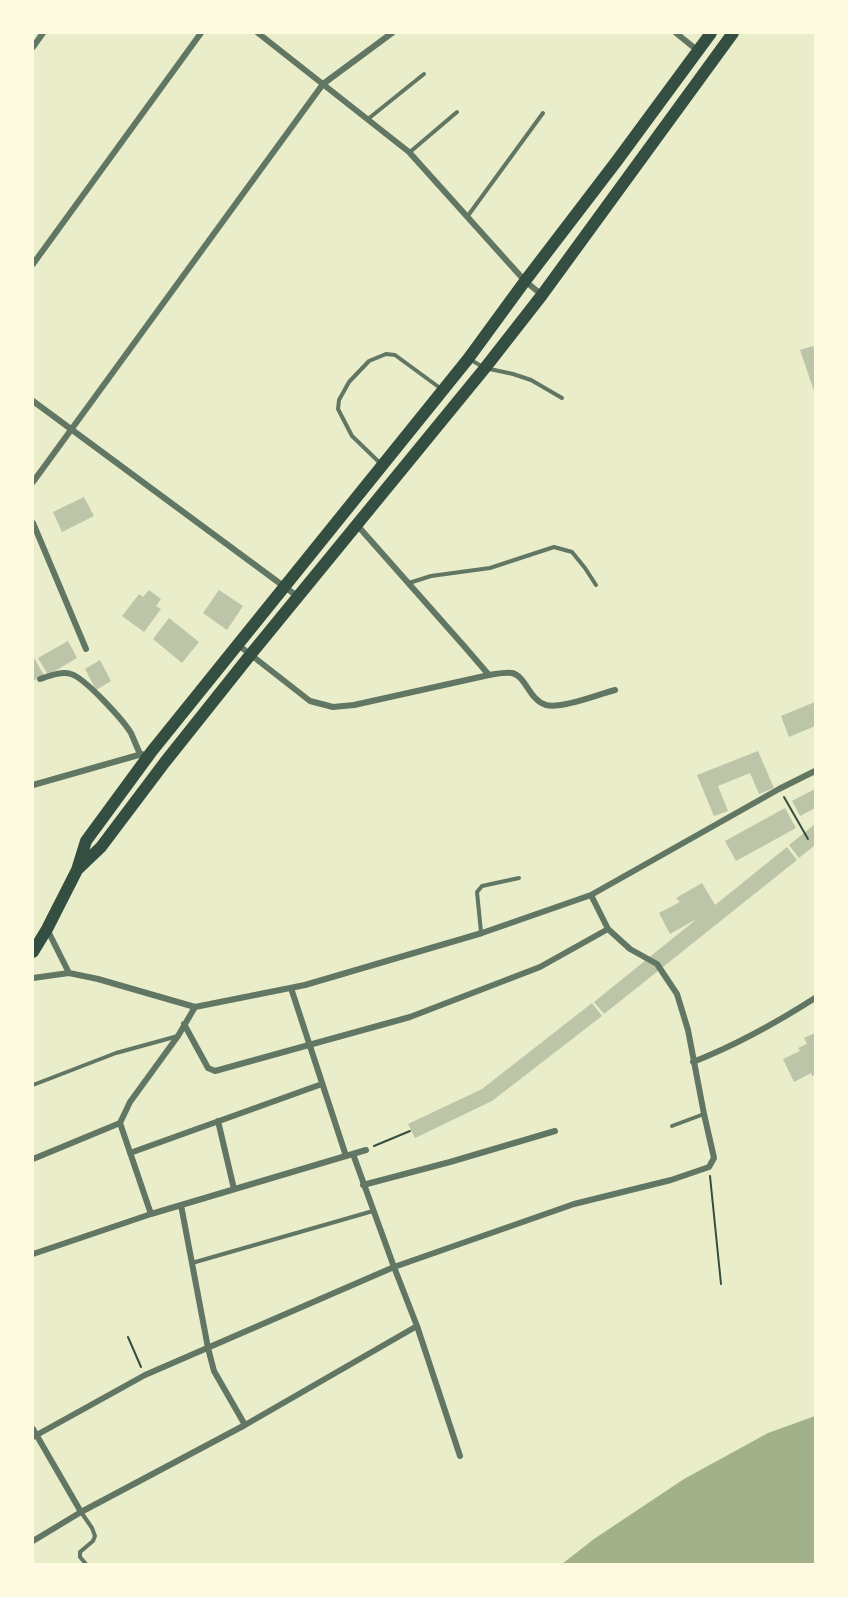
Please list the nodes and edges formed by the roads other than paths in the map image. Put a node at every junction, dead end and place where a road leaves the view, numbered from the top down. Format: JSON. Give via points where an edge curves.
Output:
{"nodes":[{"id":1,"x":43,"y":33,"type":"edge"},
{"id":2,"x":201,"y":33,"type":"edge"},
{"id":3,"x":258,"y":33,"type":"edge"},
{"id":4,"x":392,"y":33,"type":"edge"},
{"id":5,"x":676,"y":33,"type":"edge"},
{"id":6,"x":711,"y":33,"type":"edge"},
{"id":7,"x":733,"y":33,"type":"edge"},
{"id":8,"x":33,"y":47,"type":"edge"},
{"id":9,"x":697,"y":50,"type":"junction"},
{"id":10,"x":424,"y":74,"type":"dead end"},
{"id":11,"x":323,"y":84,"type":"junction"},
{"id":12,"x":457,"y":112,"type":"dead end"},
{"id":13,"x":543,"y":113,"type":"dead end"},
{"id":14,"x":368,"y":120,"type":"junction"},
{"id":15,"x":409,"y":152,"type":"junction"},
{"id":16,"x":468,"y":217,"type":"junction"},
{"id":17,"x":33,"y":264,"type":"edge"},
{"id":18,"x":525,"y":281,"type":"junction"},
{"id":19,"x":542,"y":295,"type":"junction"},
{"id":20,"x":468,"y":359,"type":"junction"},
{"id":21,"x":485,"y":368,"type":"junction"},
{"id":22,"x":443,"y":391,"type":"junction"},
{"id":23,"x":562,"y":398,"type":"dead end"},
{"id":24,"x":33,"y":401,"type":"edge"},
{"id":25,"x":70,"y":428,"type":"junction"},
{"id":26,"x":382,"y":465,"type":"junction"},
{"id":27,"x":33,"y":482,"type":"edge"},
{"id":28,"x":33,"y":523,"type":"edge"},
{"id":29,"x":357,"y":525,"type":"junction"},
{"id":30,"x":408,"y":583,"type":"junction"},
{"id":31,"x":596,"y":585,"type":"dead end"},
{"id":32,"x":284,"y":586,"type":"junction"},
{"id":33,"x":297,"y":596,"type":"junction"},
{"id":34,"x":237,"y":644,"type":"junction"},
{"id":35,"x":86,"y":649,"type":"dead end"},
{"id":36,"x":251,"y":654,"type":"junction"},
{"id":37,"x":489,"y":675,"type":"junction"},
{"id":38,"x":40,"y":679,"type":"dead end"},
{"id":39,"x":615,"y":690,"type":"dead end"},
{"id":40,"x":146,"y":753,"type":"junction"},
{"id":41,"x":815,"y":771,"type":"edge"},
{"id":42,"x":33,"y":785,"type":"edge"},
{"id":43,"x":77,"y":870,"type":"junction"},
{"id":44,"x":519,"y":878,"type":"dead end"},
{"id":45,"x":591,"y":895,"type":"junction"},
{"id":46,"x":47,"y":929,"type":"junction"},
{"id":47,"x":608,"y":929,"type":"junction"},
{"id":48,"x":482,"y":933,"type":"junction"},
{"id":49,"x":33,"y":952,"type":"edge"},
{"id":50,"x":69,"y":973,"type":"junction"},
{"id":51,"x":33,"y":978,"type":"edge"},
{"id":52,"x":291,"y":988,"type":"junction"},
{"id":53,"x":815,"y":998,"type":"edge"},
{"id":54,"x":195,"y":1007,"type":"junction"},
{"id":55,"x":184,"y":1024,"type":"junction"},
{"id":56,"x":178,"y":1036,"type":"junction"},
{"id":57,"x":310,"y":1046,"type":"junction"},
{"id":58,"x":693,"y":1062,"type":"junction"},
{"id":59,"x":322,"y":1084,"type":"junction"},
{"id":60,"x":33,"y":1085,"type":"edge"},
{"id":61,"x":704,"y":1114,"type":"junction"},
{"id":62,"x":218,"y":1121,"type":"junction"},
{"id":63,"x":120,"y":1123,"type":"junction"},
{"id":64,"x":672,"y":1126,"type":"dead end"},
{"id":65,"x":555,"y":1131,"type":"dead end"},
{"id":66,"x":366,"y":1150,"type":"road end"},
{"id":67,"x":130,"y":1153,"type":"junction"},
{"id":68,"x":349,"y":1155,"type":"junction"},
{"id":69,"x":33,"y":1159,"type":"edge"},
{"id":70,"x":363,"y":1185,"type":"junction"},
{"id":71,"x":234,"y":1189,"type":"junction"},
{"id":72,"x":181,"y":1205,"type":"junction"},
{"id":73,"x":373,"y":1211,"type":"junction"},
{"id":74,"x":151,"y":1214,"type":"junction"},
{"id":75,"x":33,"y":1254,"type":"edge"},
{"id":76,"x":192,"y":1263,"type":"junction"},
{"id":77,"x":394,"y":1267,"type":"junction"},
{"id":78,"x":417,"y":1326,"type":"junction"},
{"id":79,"x":208,"y":1348,"type":"junction"},
{"id":80,"x":245,"y":1425,"type":"junction"},
{"id":81,"x":34,"y":1434,"type":"edge"},
{"id":82,"x":460,"y":1456,"type":"dead end"},
{"id":83,"x":81,"y":1512,"type":"junction"},
{"id":84,"x":33,"y":1541,"type":"edge"},
{"id":85,"x":86,"y":1564,"type":"edge"}],
"edges":[{"from":1,"to":8,"type":"street"},
{"from":2,"to":17,"type":"street"},
{"from":3,"to":11,"type":"street"},
{"from":4,"to":11,"type":"street"},
{"from":5,"to":9,"type":"street"},
{"from":6,"to":9,"type":"main road"},
{"from":7,"to":19,"type":"main road"},
{"from":9,"to":18,"type":"main road"},
{"from":10,"to":14,"type":"lane"},
{"from":11,"to":14,"type":"street"},
{"from":11,"to":25,"type":"street"},
{"from":12,"to":15,"type":"lane"},
{"from":13,"to":16,"type":"lane"},
{"from":14,"to":15,"type":"street"},
{"from":15,"to":16,"type":"street"},
{"from":16,"to":18,"type":"street"},
{"from":18,"to":19,"type":"street"},
{"from":18,"to":20,"type":"main road"},
{"from":19,"to":21,"type":"main road"},
{"from":20,"to":21,"type":"lane"},
{"from":20,"to":22,"type":"main road"},
{"from":21,"to":23,"type":"lane","via":[[531,380]]},
{"from":21,"to":29,"type":"main road"},
{"from":22,"to":26,"type":"main road"},
{"from":22,"to":26,"type":"lane","via":[[395,355],[386,354],[369,361],[349,382],[338,409],[352,436]]},
{"from":24,"to":25,"type":"street"},
{"from":25,"to":27,"type":"street"},
{"from":25,"to":32,"type":"street"},
{"from":26,"to":32,"type":"main road"},
{"from":28,"to":35,"type":"street"},
{"from":29,"to":30,"type":"street"},
{"from":29,"to":33,"type":"main road"},
{"from":30,"to":31,"type":"lane","via":[[490,568],[554,548],[572,552]]},
{"from":30,"to":37,"type":"street"},
{"from":32,"to":33,"type":"street"},
{"from":32,"to":34,"type":"main road"},
{"from":33,"to":36,"type":"main road"},
{"from":34,"to":36,"type":"street"},
{"from":34,"to":40,"type":"main road"},
{"from":36,"to":37,"type":"street","via":[[310,701],[333,707]]},
{"from":36,"to":43,"type":"main road","via":[[101,847]]},
{"from":37,"to":39,"type":"street","via":[[519,676],[533,697],[553,706]]},
{"from":38,"to":40,"type":"street","via":[[60,673],[74,675],[93,690]]},
{"from":40,"to":42,"type":"street"},
{"from":40,"to":43,"type":"main road","via":[[86,841]]},
{"from":41,"to":45,"type":"street"},
{"from":43,"to":46,"type":"main road"},
{"from":44,"to":48,"type":"lane","via":[[482,886],[477,892]]},
{"from":45,"to":47,"type":"street"},
{"from":45,"to":48,"type":"street"},
{"from":46,"to":49,"type":"main road"},
{"from":46,"to":50,"type":"street"},
{"from":47,"to":57,"type":"street","via":[[540,967],[410,1017]]},
{"from":47,"to":58,"type":"street","via":[[630,949],[657,964],[678,994]]},
{"from":48,"to":52,"type":"street"},
{"from":50,"to":51,"type":"street"},
{"from":50,"to":54,"type":"street"},
{"from":52,"to":54,"type":"street"},
{"from":52,"to":57,"type":"street"},
{"from":53,"to":58,"type":"street","via":[[780,1021]]},
{"from":54,"to":55,"type":"street"},
{"from":55,"to":56,"type":"street"},
{"from":55,"to":57,"type":"street","via":[[208,1068],[214,1071]]},
{"from":56,"to":60,"type":"lane","via":[[116,1053]]},
{"from":56,"to":63,"type":"street","via":[[130,1102]]},
{"from":57,"to":59,"type":"street"},
{"from":58,"to":61,"type":"street"},
{"from":59,"to":62,"type":"street"},
{"from":59,"to":68,"type":"street"},
{"from":61,"to":64,"type":"lane"},
{"from":61,"to":77,"type":"street","via":[[714,1158],[709,1167],[574,1204]]},
{"from":62,"to":67,"type":"street"},
{"from":62,"to":71,"type":"street"},
{"from":63,"to":67,"type":"street"},
{"from":63,"to":69,"type":"street"},
{"from":65,"to":70,"type":"street"},
{"from":66,"to":68,"type":"street"},
{"from":67,"to":74,"type":"street"},
{"from":68,"to":70,"type":"street"},
{"from":68,"to":71,"type":"street"},
{"from":70,"to":73,"type":"street"},
{"from":71,"to":72,"type":"street"},
{"from":72,"to":74,"type":"street"},
{"from":72,"to":76,"type":"street"},
{"from":73,"to":76,"type":"lane"},
{"from":73,"to":77,"type":"street"},
{"from":74,"to":75,"type":"street"},
{"from":76,"to":79,"type":"street"},
{"from":77,"to":78,"type":"street"},
{"from":77,"to":79,"type":"street"},
{"from":78,"to":80,"type":"street"},
{"from":78,"to":82,"type":"street"},
{"from":79,"to":80,"type":"street","via":[[214,1371]]},
{"from":79,"to":81,"type":"street","via":[[145,1375]]},
{"from":80,"to":83,"type":"street"},
{"from":81,"to":83,"type":"street"},
{"from":83,"to":84,"type":"street"},
{"from":83,"to":85,"type":"lane","via":[[95,1536],[80,1552]]}]}
